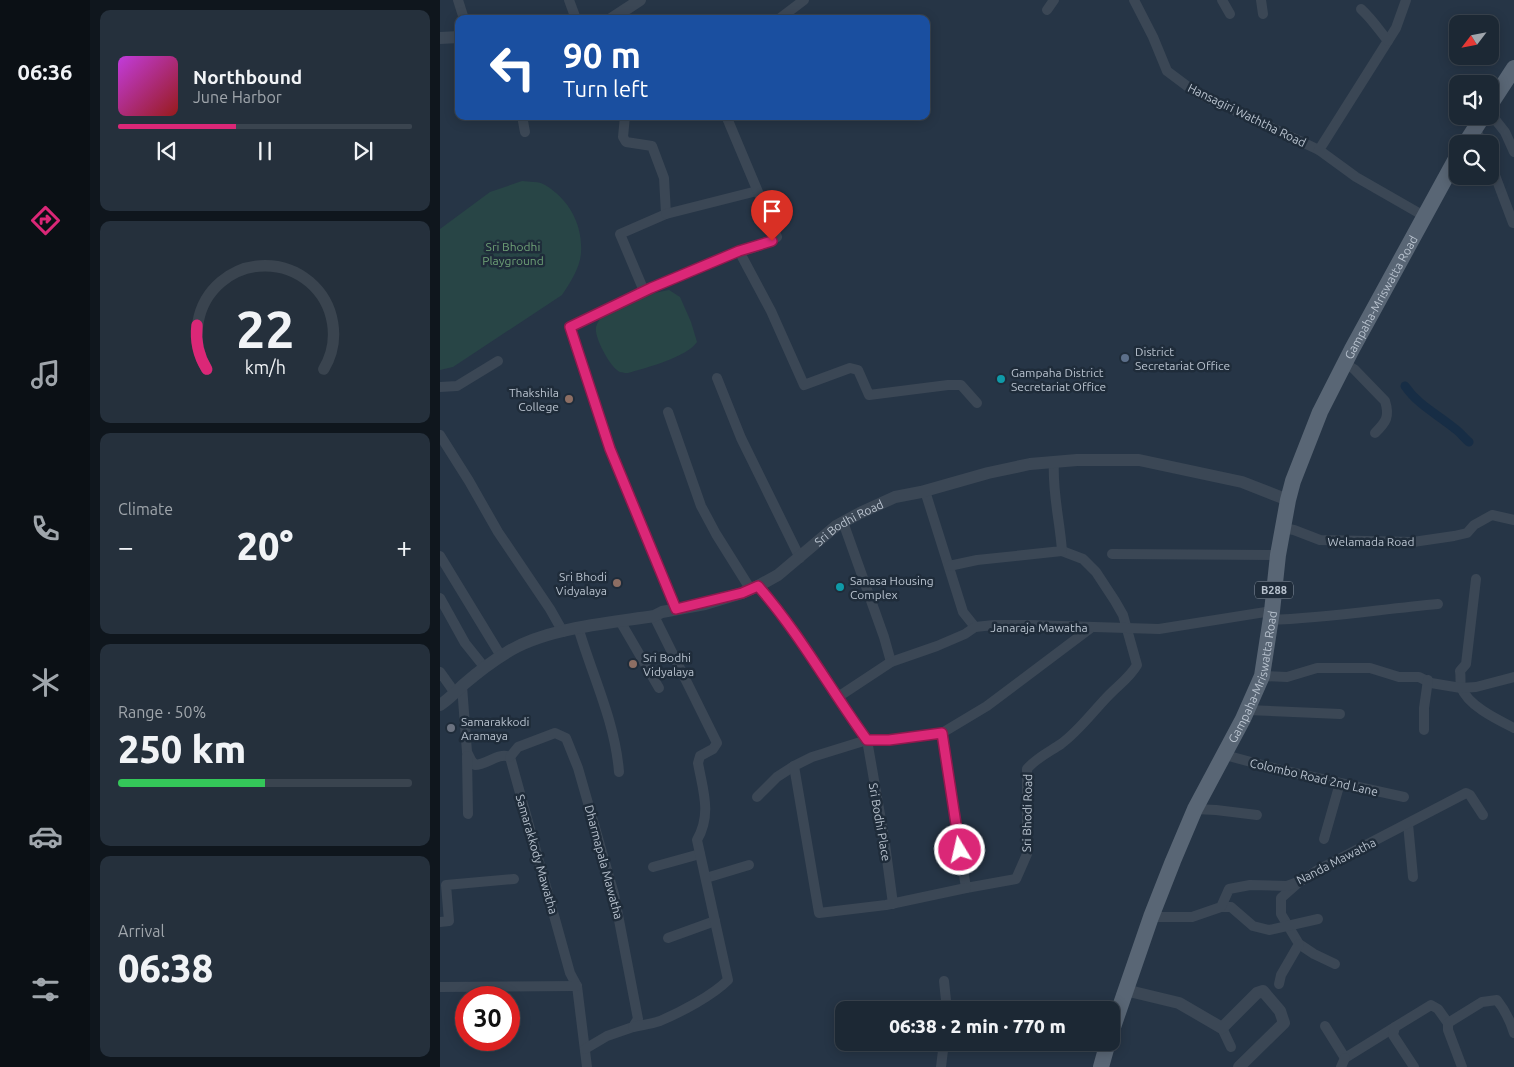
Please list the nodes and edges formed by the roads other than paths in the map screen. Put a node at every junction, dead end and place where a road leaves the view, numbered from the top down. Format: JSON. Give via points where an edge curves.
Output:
{"nodes":[{"id":1,"x":458,"y":0,"type":"edge"},
{"id":2,"x":569,"y":0,"type":"edge"},
{"id":3,"x":640,"y":0,"type":"edge"},
{"id":4,"x":804,"y":0,"type":"edge"},
{"id":5,"x":1054,"y":0,"type":"edge"},
{"id":6,"x":1134,"y":0,"type":"edge"},
{"id":7,"x":1222,"y":0,"type":"edge"},
{"id":8,"x":1261,"y":0,"type":"edge"},
{"id":9,"x":1406,"y":0,"type":"edge"},
{"id":10,"x":1361,"y":9,"type":"dead end"},
{"id":11,"x":1047,"y":10,"type":"dead end"},
{"id":12,"x":1230,"y":14,"type":"dead end"},
{"id":13,"x":1263,"y":14,"type":"dead end"},
{"id":14,"x":463,"y":15,"type":"edge"},
{"id":15,"x":575,"y":15,"type":"edge"},
{"id":16,"x":617,"y":15,"type":"edge"},
{"id":17,"x":784,"y":15,"type":"edge"},
{"id":18,"x":455,"y":37,"type":"edge"},
{"id":19,"x":440,"y":38,"type":"edge"},
{"id":20,"x":1388,"y":41,"type":"junction"},
{"id":21,"x":1514,"y":68,"type":"edge"},
{"id":22,"x":1499,"y":91,"type":"edge"},
{"id":23,"x":523,"y":120,"type":"edge"},
{"id":24,"x":624,"y":120,"type":"edge"},
{"id":25,"x":728,"y":120,"type":"edge"},
{"id":26,"x":1499,"y":124,"type":"edge"},
{"id":27,"x":525,"y":132,"type":"dead end"},
{"id":28,"x":1319,"y":150,"type":"junction"},
{"id":29,"x":1514,"y":152,"type":"edge"},
{"id":30,"x":1449,"y":171,"type":"edge"},
{"id":31,"x":1499,"y":185,"type":"edge"},
{"id":32,"x":758,"y":191,"type":"junction"},
{"id":33,"x":666,"y":214,"type":"junction"},
{"id":34,"x":1424,"y":216,"type":"junction"},
{"id":35,"x":1513,"y":223,"type":"edge"},
{"id":36,"x":739,"y":251,"type":"junction"},
{"id":37,"x":644,"y":291,"type":"junction"},
{"id":38,"x":498,"y":361,"type":"dead end"},
{"id":39,"x":1345,"y":364,"type":"junction"},
{"id":40,"x":717,"y":378,"type":"dead end"},
{"id":41,"x":440,"y":387,"type":"edge"},
{"id":42,"x":977,"y":403,"type":"dead end"},
{"id":43,"x":668,"y":412,"type":"dead end"},
{"id":44,"x":1375,"y":433,"type":"dead end"},
{"id":45,"x":440,"y":435,"type":"edge"},
{"id":46,"x":1054,"y":462,"type":"junction"},
{"id":47,"x":925,"y":491,"type":"junction"},
{"id":48,"x":1288,"y":500,"type":"junction"},
{"id":49,"x":1514,"y":520,"type":"edge"},
{"id":50,"x":843,"y":522,"type":"junction"},
{"id":51,"x":1282,"y":528,"type":"junction"},
{"id":52,"x":1062,"y":551,"type":"junction"},
{"id":53,"x":1112,"y":554,"type":"dead end"},
{"id":54,"x":1278,"y":555,"type":"junction"},
{"id":55,"x":440,"y":556,"type":"edge"},
{"id":56,"x":800,"y":558,"type":"junction"},
{"id":57,"x":949,"y":566,"type":"junction"},
{"id":58,"x":1476,"y":579,"type":"dead end"},
{"id":59,"x":754,"y":588,"type":"junction"},
{"id":60,"x":440,"y":598,"type":"edge"},
{"id":61,"x":1438,"y":604,"type":"dead end"},
{"id":62,"x":676,"y":609,"type":"junction"},
{"id":63,"x":654,"y":616,"type":"junction"},
{"id":64,"x":1271,"y":616,"type":"junction"},
{"id":65,"x":620,"y":621,"type":"junction"},
{"id":66,"x":578,"y":627,"type":"junction"},
{"id":67,"x":975,"y":627,"type":"junction"},
{"id":68,"x":1092,"y":627,"type":"junction"},
{"id":69,"x":1127,"y":628,"type":"junction"},
{"id":70,"x":563,"y":632,"type":"junction"},
{"id":71,"x":502,"y":656,"type":"junction"},
{"id":72,"x":891,"y":662,"type":"junction"},
{"id":73,"x":485,"y":668,"type":"junction"},
{"id":74,"x":440,"y":672,"type":"edge"},
{"id":75,"x":1262,"y":676,"type":"junction"},
{"id":76,"x":1514,"y":677,"type":"edge"},
{"id":77,"x":1428,"y":680,"type":"junction"},
{"id":78,"x":659,"y":688,"type":"dead end"},
{"id":79,"x":1462,"y":688,"type":"junction"},
{"id":80,"x":458,"y":689,"type":"junction"},
{"id":81,"x":838,"y":697,"type":"junction"},
{"id":82,"x":440,"y":705,"type":"edge"},
{"id":83,"x":1247,"y":710,"type":"junction"},
{"id":84,"x":1340,"y":714,"type":"dead end"},
{"id":85,"x":1514,"y":728,"type":"edge"},
{"id":86,"x":1424,"y":730,"type":"dead end"},
{"id":87,"x":942,"y":733,"type":"junction"},
{"id":88,"x":867,"y":740,"type":"junction"},
{"id":89,"x":467,"y":752,"type":"junction"},
{"id":90,"x":1225,"y":755,"type":"junction"},
{"id":91,"x":510,"y":757,"type":"junction"},
{"id":92,"x":794,"y":766,"type":"junction"},
{"id":93,"x":619,"y":772,"type":"dead end"},
{"id":94,"x":1340,"y":783,"type":"junction"},
{"id":95,"x":756,"y":797,"type":"dead end"},
{"id":96,"x":1404,"y":797,"type":"dead end"},
{"id":97,"x":1195,"y":810,"type":"junction"},
{"id":98,"x":468,"y":814,"type":"dead end"},
{"id":99,"x":1257,"y":815,"type":"dead end"},
{"id":100,"x":1483,"y":815,"type":"dead end"},
{"id":101,"x":1408,"y":824,"type":"junction"},
{"id":102,"x":1324,"y":839,"type":"dead end"},
{"id":103,"x":700,"y":854,"type":"junction"},
{"id":104,"x":749,"y":866,"type":"dead end"},
{"id":105,"x":653,"y":867,"type":"dead end"},
{"id":106,"x":1413,"y":877,"type":"dead end"},
{"id":107,"x":706,"y":878,"type":"junction"},
{"id":108,"x":514,"y":879,"type":"dead end"},
{"id":109,"x":1300,"y":881,"type":"junction"},
{"id":110,"x":966,"y":888,"type":"junction"},
{"id":111,"x":893,"y":904,"type":"junction"},
{"id":112,"x":1221,"y":907,"type":"junction"},
{"id":113,"x":1151,"y":917,"type":"junction"},
{"id":114,"x":1318,"y":919,"type":"dead end"},
{"id":115,"x":715,"y":921,"type":"junction"},
{"id":116,"x":440,"y":922,"type":"edge"},
{"id":117,"x":1288,"y":926,"type":"junction"},
{"id":118,"x":668,"y":938,"type":"dead end"},
{"id":119,"x":1299,"y":944,"type":"junction"},
{"id":120,"x":1335,"y":964,"type":"dead end"},
{"id":121,"x":944,"y":981,"type":"dead end"},
{"id":122,"x":1279,"y":984,"type":"dead end"},
{"id":123,"x":577,"y":986,"type":"junction"},
{"id":124,"x":440,"y":987,"type":"edge"},
{"id":125,"x":1125,"y":990,"type":"junction"},
{"id":126,"x":946,"y":1001,"type":"edge"},
{"id":127,"x":1120,"y":1006,"type":"edge"},
{"id":128,"x":1448,"y":1023,"type":"junction"},
{"id":129,"x":1326,"y":1026,"type":"dead end"},
{"id":130,"x":633,"y":1027,"type":"junction"},
{"id":131,"x":1395,"y":1027,"type":"junction"},
{"id":132,"x":1222,"y":1028,"type":"junction"},
{"id":133,"x":1514,"y":1033,"type":"edge"},
{"id":134,"x":1231,"y":1047,"type":"dead end"},
{"id":135,"x":585,"y":1049,"type":"junction"},
{"id":136,"x":943,"y":1051,"type":"edge"},
{"id":137,"x":1105,"y":1051,"type":"edge"},
{"id":138,"x":1343,"y":1062,"type":"edge"},
{"id":139,"x":587,"y":1067,"type":"edge"},
{"id":140,"x":941,"y":1067,"type":"edge"},
{"id":141,"x":1101,"y":1067,"type":"edge"},
{"id":142,"x":1239,"y":1067,"type":"edge"},
{"id":143,"x":1414,"y":1067,"type":"edge"},
{"id":144,"x":1462,"y":1067,"type":"edge"}],
"edges":[{"from":1,"to":14,"type":"street"},
{"from":2,"to":15,"type":"street"},
{"from":3,"to":16,"type":"street"},
{"from":4,"to":17,"type":"street"},
{"from":5,"to":11,"type":"street"},
{"from":6,"to":28,"type":"street","name":"Hansagiri Waththa Road","via":[[1167,71],[1195,92]]},
{"from":7,"to":12,"type":"street"},
{"from":8,"to":13,"type":"street"},
{"from":9,"to":20,"type":"street"},
{"from":10,"to":20,"type":"street"},
{"from":18,"to":19,"type":"street"},
{"from":20,"to":28,"type":"street"},
{"from":21,"to":22,"type":"main road"},
{"from":23,"to":27,"type":"street"},
{"from":24,"to":33,"type":"street","via":[[622,137],[626,142],[652,146],[664,178]]},
{"from":25,"to":32,"type":"street"},
{"from":26,"to":29,"type":"street"},
{"from":28,"to":34,"type":"street","name":"Hansagiri Waththa Road","via":[[1356,177]]},
{"from":30,"to":34,"type":"main road","name":"Gampaha-Mriswatta Road","number":"B288"},
{"from":31,"to":35,"type":"street"},
{"from":32,"to":33,"type":"street"},
{"from":32,"to":36,"type":"street","via":[[777,237]]},
{"from":33,"to":37,"type":"street","via":[[620,234]]},
{"from":34,"to":39,"type":"main road","name":"Gampaha-Mriswatta Road","number":"B288"},
{"from":36,"to":37,"type":"street"},
{"from":36,"to":42,"type":"street","via":[[771,311],[804,385],[850,368],[858,370],[869,395],[961,385]]},
{"from":37,"to":62,"type":"street","via":[[570,327],[610,449]]},
{"from":38,"to":41,"type":"street","via":[[457,386]]},
{"from":39,"to":44,"type":"street","via":[[1385,401],[1386,420]]},
{"from":39,"to":48,"type":"main road","name":"Gampaha-Mriswatta Road","number":"B288","via":[[1320,412]]},
{"from":40,"to":56,"type":"street","via":[[741,438]]},
{"from":43,"to":59,"type":"street","via":[[700,506]]},
{"from":45,"to":70,"type":"street"},
{"from":46,"to":47,"type":"street","name":"Sri Bodhi Road","via":[[988,473]]},
{"from":46,"to":48,"type":"street","name":"Sri Bodhi Road","via":[[1139,460],[1242,482]]},
{"from":46,"to":52,"type":"street"},
{"from":47,"to":50,"type":"street","name":"Sri Bodhi Road","via":[[895,497]]},
{"from":47,"to":57,"type":"street"},
{"from":48,"to":51,"type":"main road","name":"Gampaha-Mriswatta Road","number":"B288"},
{"from":49,"to":51,"type":"street","name":"Welamada Road","via":[[1492,516],[1460,534],[1401,542],[1320,540]]},
{"from":50,"to":56,"type":"street","name":"Sri Bodhi Road"},
{"from":50,"to":72,"type":"street"},
{"from":51,"to":54,"type":"main road","name":"Gampaha-Mriswatta Road","number":"B288"},
{"from":52,"to":57,"type":"street"},
{"from":52,"to":69,"type":"street","name":"Sri Bhodi Road","via":[[1083,560],[1096,572],[1116,600]]},
{"from":53,"to":54,"type":"street"},
{"from":54,"to":64,"type":"main road","name":"Gampaha-Mriswatta Road","number":"B288"},
{"from":55,"to":71,"type":"street"},
{"from":56,"to":59,"type":"street","name":"Sri Bodhi Road"},
{"from":57,"to":67,"type":"street","via":[[963,612]]},
{"from":58,"to":79,"type":"street","via":[[1466,664],[1460,672]]},
{"from":59,"to":62,"type":"street","name":"Sri Bodhi Road","via":[[705,604]]},
{"from":59,"to":81,"type":"street","via":[[777,608]]},
{"from":60,"to":73,"type":"street","via":[[465,644]]},
{"from":61,"to":64,"type":"street","name":"Janaraja Mawatha","via":[[1310,619]]},
{"from":62,"to":63,"type":"street","name":"Sri Bodhi Road"},
{"from":63,"to":65,"type":"street","name":"Sri Bodhi Road"},
{"from":63,"to":103,"type":"street","via":[[717,743],[700,756],[698,763],[706,803],[704,828],[697,840]]},
{"from":64,"to":69,"type":"street","name":"Janaraja Mawatha","via":[[1159,628]]},
{"from":64,"to":75,"type":"main road","name":"Gampaha-Mriswatta Road","number":"B288"},
{"from":65,"to":66,"type":"street","name":"Sri Bodhi Road"},
{"from":65,"to":78,"type":"street"},
{"from":66,"to":70,"type":"street","name":"Sri Bodhi Road"},
{"from":66,"to":93,"type":"street","via":[[611,723],[618,750]]},
{"from":67,"to":68,"type":"street","name":"Janaraja Mawatha"},
{"from":67,"to":72,"type":"street","name":"Janaraja Mawatha","via":[[938,646]]},
{"from":68,"to":69,"type":"street","name":"Janaraja Mawatha"},
{"from":68,"to":87,"type":"street","via":[[988,706]]},
{"from":69,"to":110,"type":"street","name":"Sri Bhodi Road","via":[[1137,665],[1130,675],[1075,732],[1027,769],[1027,854],[1016,879]]},
{"from":70,"to":71,"type":"street","name":"Sri Bodhi Road","via":[[524,644]]},
{"from":71,"to":73,"type":"street","name":"Sri Bodhi Road"},
{"from":72,"to":81,"type":"street","name":"Janaraja Mawatha"},
{"from":73,"to":80,"type":"street","name":"Sri Bodhi Road"},
{"from":74,"to":80,"type":"street"},
{"from":75,"to":77,"type":"street","via":[[1287,677],[1317,668],[1370,668],[1399,677]]},
{"from":75,"to":83,"type":"main road","name":"Gampaha-Mriswatta Road","number":"B288"},
{"from":76,"to":79,"type":"street"},
{"from":77,"to":79,"type":"street"},
{"from":77,"to":86,"type":"street"},
{"from":79,"to":85,"type":"street","via":[[1486,714]]},
{"from":80,"to":82,"type":"street","name":"Sri Bodhi Road"},
{"from":80,"to":89,"type":"street"},
{"from":81,"to":88,"type":"street"},
{"from":83,"to":84,"type":"street"},
{"from":83,"to":90,"type":"main road","name":"Gampaha-Mriswatta Road","number":"B288"},
{"from":87,"to":88,"type":"street"},
{"from":87,"to":110,"type":"street"},
{"from":88,"to":92,"type":"street","via":[[812,756]]},
{"from":88,"to":111,"type":"street","name":"Sri Bodhi Place"},
{"from":89,"to":91,"type":"street","via":[[475,765],[505,755]]},
{"from":89,"to":98,"type":"street"},
{"from":90,"to":94,"type":"street","name":"Colombo Road 2nd Lane"},
{"from":90,"to":97,"type":"main road","name":"Gampaha-Mriswatta Road","number":"B288"},
{"from":91,"to":123,"type":"street","name":"Samarakkody Mawatha","via":[[570,973]]},
{"from":91,"to":130,"type":"street","name":"Dharmapala Mawatha","via":[[518,747],[555,733],[566,738],[578,768],[614,894],[638,1019]]},
{"from":92,"to":95,"type":"street"},
{"from":92,"to":111,"type":"street","via":[[819,914]]},
{"from":94,"to":96,"type":"street","name":"Colombo Road 2nd Lane"},
{"from":94,"to":102,"type":"street"},
{"from":97,"to":99,"type":"street"},
{"from":97,"to":113,"type":"main road","name":"Gampaha-Mriswatta Road","number":"B288"},
{"from":100,"to":101,"type":"street","name":"Nanda Mawatha","via":[[1466,793]]},
{"from":101,"to":106,"type":"street"},
{"from":101,"to":109,"type":"street","name":"Nanda Mawatha"},
{"from":103,"to":105,"type":"street"},
{"from":103,"to":107,"type":"street"},
{"from":104,"to":107,"type":"street"},
{"from":107,"to":115,"type":"street"},
{"from":108,"to":116,"type":"street","via":[[446,885],[449,921]]},
{"from":109,"to":112,"type":"street","name":"Nanda Mawatha","via":[[1287,886],[1250,885],[1229,889]]},
{"from":109,"to":117,"type":"street","via":[[1281,898],[1281,914]]},
{"from":110,"to":111,"type":"street"},
{"from":112,"to":113,"type":"street","via":[[1192,917]]},
{"from":112,"to":117,"type":"street","via":[[1231,907],[1253,926],[1268,930]]},
{"from":113,"to":125,"type":"main road","name":"Gampaha-Mriswatta Road","number":"B288"},
{"from":114,"to":117,"type":"street"},
{"from":115,"to":118,"type":"street"},
{"from":115,"to":130,"type":"street","via":[[728,980],[660,1021]]},
{"from":117,"to":119,"type":"street"},
{"from":119,"to":120,"type":"street"},
{"from":119,"to":122,"type":"street"},
{"from":121,"to":126,"type":"street"},
{"from":123,"to":124,"type":"street"},
{"from":123,"to":135,"type":"street","name":"Samarakkody Mawatha"},
{"from":125,"to":127,"type":"main road","name":"Gampaha-Mriswatta Road","number":"B288"},
{"from":125,"to":132,"type":"street","via":[[1178,1004]]},
{"from":128,"to":131,"type":"street","via":[[1431,1005]]},
{"from":128,"to":133,"type":"street","via":[[1482,1002],[1497,1000]]},
{"from":128,"to":144,"type":"street"},
{"from":129,"to":138,"type":"street"},
{"from":130,"to":135,"type":"street","via":[[607,1036]]},
{"from":131,"to":138,"type":"street"},
{"from":131,"to":143,"type":"street","via":[[1393,1035]]},
{"from":132,"to":134,"type":"street"},
{"from":132,"to":142,"type":"street","via":[[1260,991],[1270,996],[1284,1019]]},
{"from":135,"to":139,"type":"street","name":"Samarakkody Mawatha"},
{"from":136,"to":140,"type":"street"},
{"from":137,"to":141,"type":"main road"}]}
